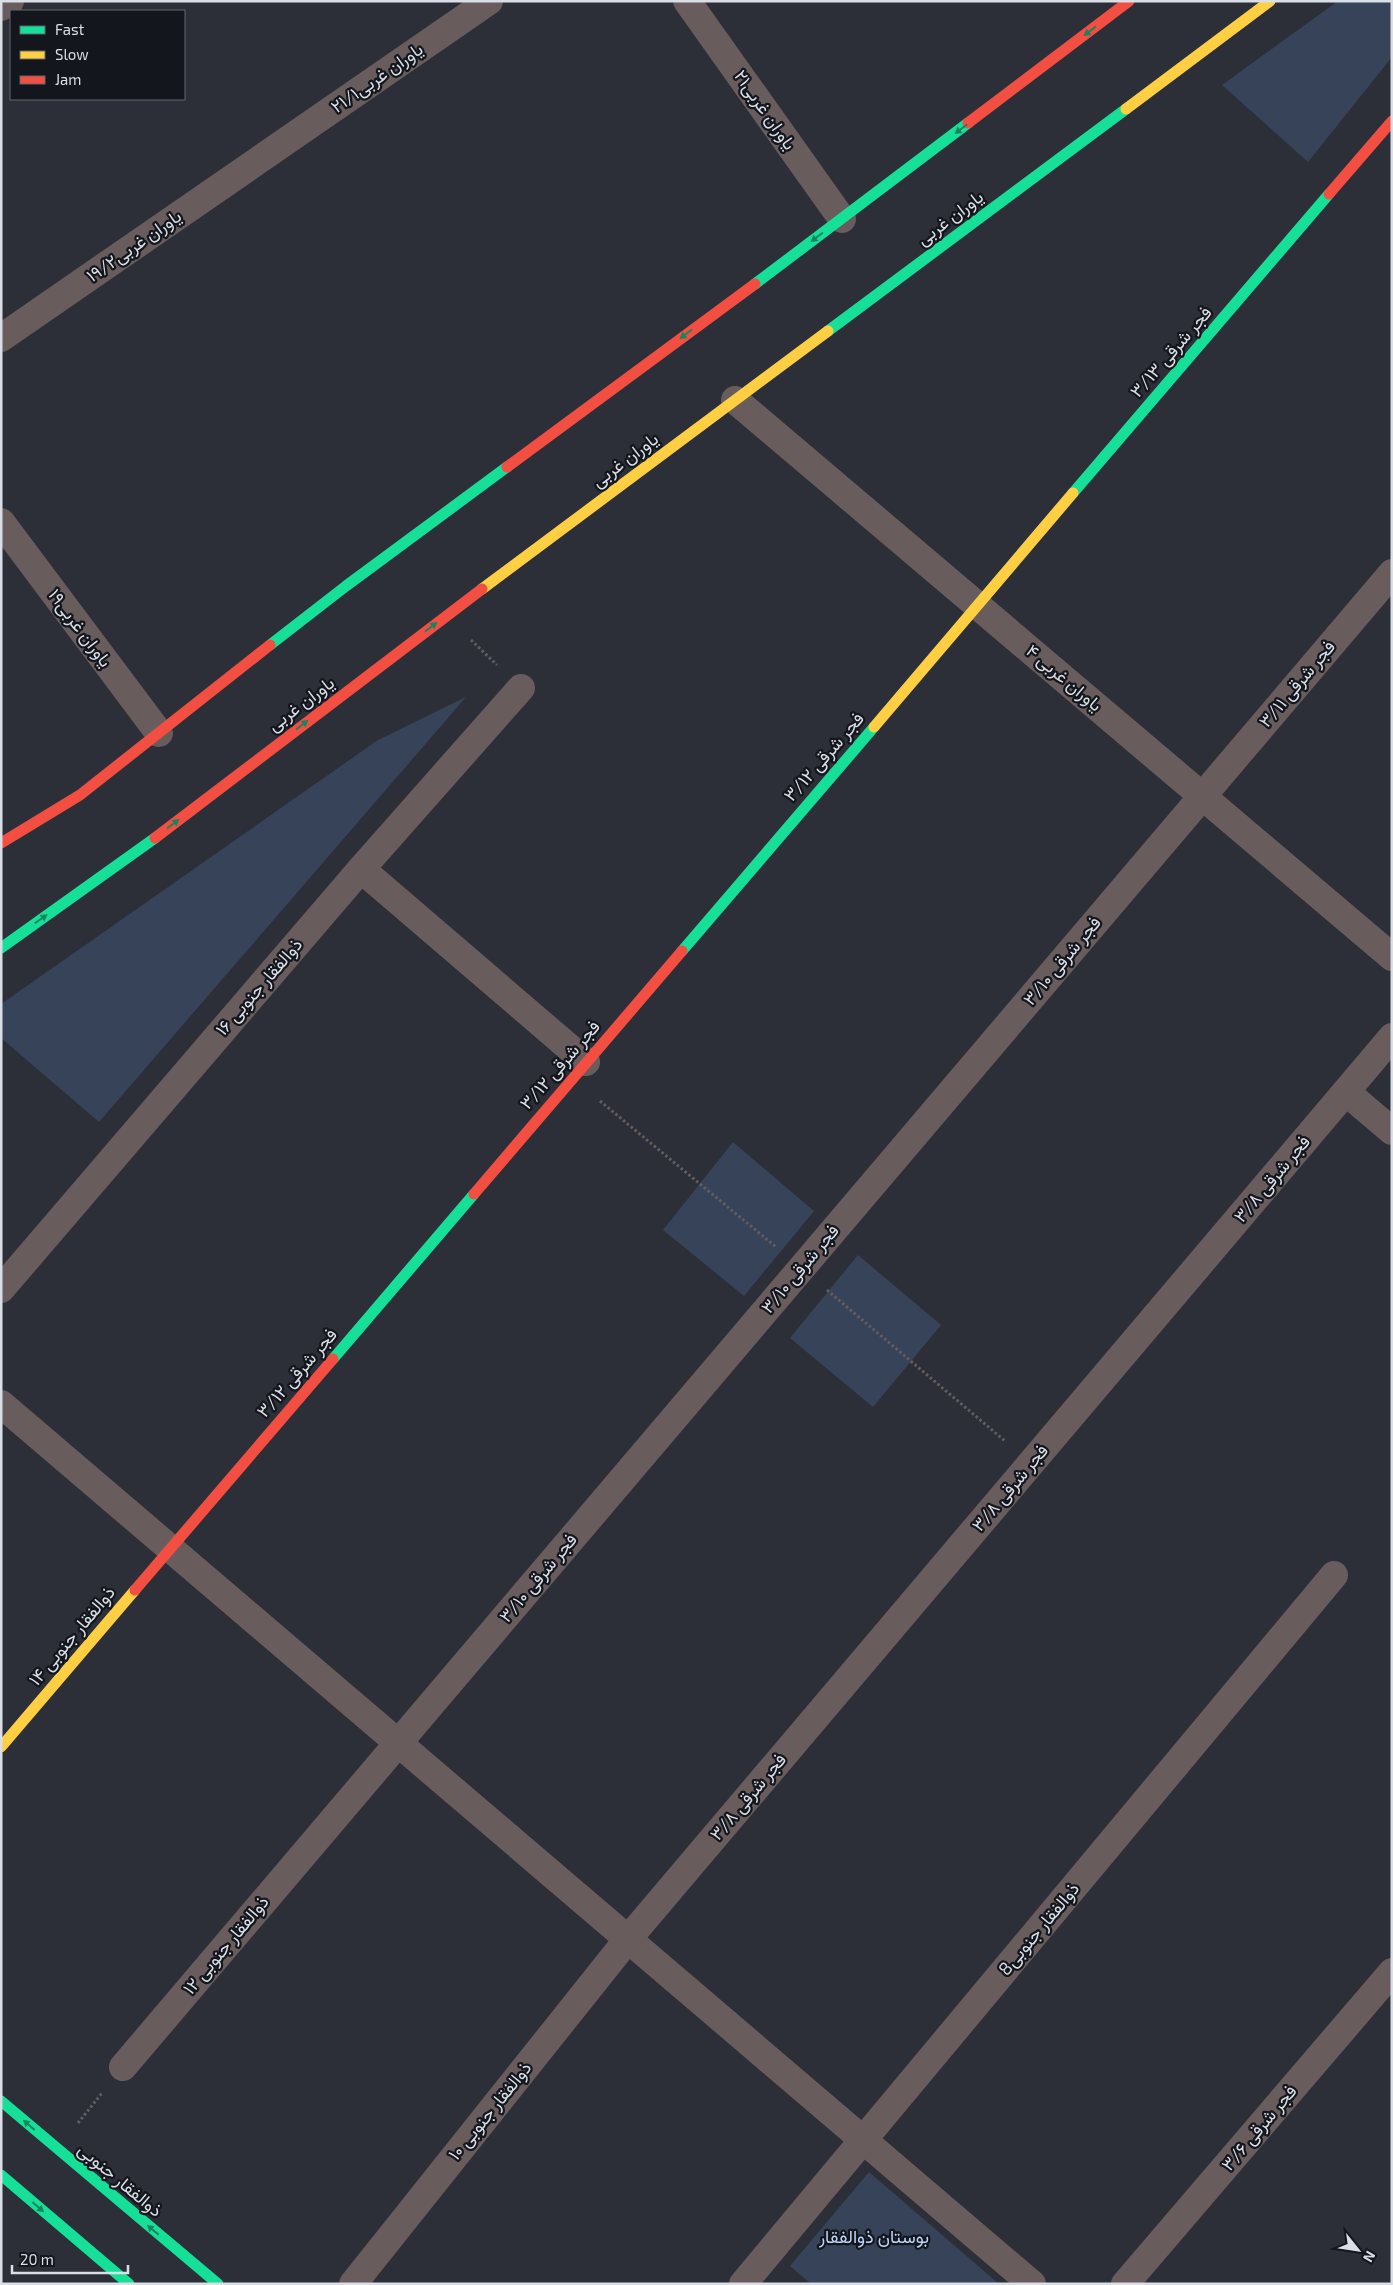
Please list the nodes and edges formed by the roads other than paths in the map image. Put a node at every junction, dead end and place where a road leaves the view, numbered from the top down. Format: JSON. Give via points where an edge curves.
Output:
{"nodes":[{"id":1,"x":10,"y":1,"type":"edge"},
{"id":2,"x":489,"y":1,"type":"edge"},
{"id":3,"x":687,"y":1,"type":"edge"},
{"id":4,"x":1129,"y":1,"type":"edge"},
{"id":5,"x":1270,"y":1,"type":"edge"},
{"id":6,"x":1,"y":7,"type":"edge"},
{"id":7,"x":1392,"y":121,"type":"edge"},
{"id":8,"x":266,"y":155,"type":"joint"},
{"id":9,"x":842,"y":219,"type":"junction"},
{"id":10,"x":1,"y":338,"type":"edge"},
{"id":11,"x":735,"y":400,"type":"junction"},
{"id":12,"x":1,"y":522,"type":"edge"},
{"id":13,"x":1392,"y":573,"type":"edge"},
{"id":14,"x":977,"y":605,"type":"junction"},
{"id":15,"x":521,"y":688,"type":"road end"},
{"id":16,"x":159,"y":733,"type":"junction"},
{"id":17,"x":1202,"y":796,"type":"junction"},
{"id":18,"x":1,"y":844,"type":"edge"},
{"id":19,"x":361,"y":869,"type":"junction"},
{"id":20,"x":1,"y":948,"type":"edge"},
{"id":21,"x":1392,"y":957,"type":"edge"},
{"id":22,"x":1392,"y":1037,"type":"edge"},
{"id":23,"x":579,"y":1070,"type":"junction"},
{"id":24,"x":1346,"y":1092,"type":"junction"},
{"id":25,"x":1392,"y":1131,"type":"edge"},
{"id":26,"x":1,"y":1290,"type":"edge"},
{"id":27,"x":1,"y":1404,"type":"edge"},
{"id":28,"x":170,"y":1548,"type":"junction"},
{"id":29,"x":1334,"y":1575,"type":"dead end"},
{"id":30,"x":398,"y":1743,"type":"junction"},
{"id":31,"x":1,"y":1747,"type":"edge"},
{"id":32,"x":628,"y":1939,"type":"junction"},
{"id":33,"x":1392,"y":1972,"type":"edge"},
{"id":34,"x":123,"y":2067,"type":"road end"},
{"id":35,"x":1,"y":2102,"type":"edge"},
{"id":36,"x":863,"y":2140,"type":"junction"},
{"id":37,"x":1,"y":2175,"type":"edge"},
{"id":38,"x":129,"y":2284,"type":"edge"},
{"id":39,"x":218,"y":2284,"type":"edge"},
{"id":40,"x":353,"y":2284,"type":"edge"},
{"id":41,"x":743,"y":2284,"type":"edge"},
{"id":42,"x":1032,"y":2284,"type":"edge"},
{"id":43,"x":1126,"y":2284,"type":"edge"}],
"edges":[{"from":1,"to":6,"type":"street"},
{"from":2,"to":8,"type":"street","name":"یاوران غربی۲۱/۱"},
{"from":3,"to":9,"type":"street","name":"یاوران غربی۲۱"},
{"from":4,"to":9,"type":"main road","one_way":true},
{"from":5,"to":11,"type":"main road","name":"یاوران غربی"},
{"from":7,"to":14,"type":"main road","name":"۳/۱۳ فجر شرقی"},
{"from":8,"to":10,"type":"street","name":"یاوران غربی۱۹/۲"},
{"from":9,"to":16,"type":"main road","one_way":true,"via":[[346,586]]},
{"from":11,"to":14,"type":"street","name":"۴ یاوران غربی"},
{"from":20,"to":11,"type":"main road","name":"یاوران غربی","one_way":true,"via":[[132,855]]},
{"from":12,"to":16,"type":"street","name":"یاوران غربی۱۹"},
{"from":13,"to":17,"type":"street","name":"۳/۱۱ فجر شرقی"},
{"from":14,"to":17,"type":"street","name":"۴ یاوران غربی"},
{"from":14,"to":23,"type":"main road","name":"۳/۱۲ فجر شرقی"},
{"from":15,"to":19,"type":"street","name":"۱۶ ذوالفقار جنوبی"},
{"from":16,"to":18,"type":"main road","via":[[80,795]]},
{"from":17,"to":21,"type":"street","name":"۴ یاوران غربی"},
{"from":17,"to":30,"type":"street","name":"۳/۱۰ فجر شرقی"},
{"from":19,"to":23,"type":"street"},
{"from":19,"to":26,"type":"street","name":"۱۶ ذوالفقار جنوبی"},
{"from":22,"to":24,"type":"street","name":"۳/۸ فجر شرقی"},
{"from":23,"to":28,"type":"main road","name":"۳/۱۲ فجر شرقی"},
{"from":24,"to":25,"type":"street"},
{"from":24,"to":32,"type":"street","name":"۳/۸ فجر شرقی"},
{"from":27,"to":28,"type":"street"},
{"from":28,"to":30,"type":"street"},
{"from":28,"to":31,"type":"main road","name":"۱۴ ذوالفقار جنوبی"},
{"from":29,"to":36,"type":"street","name":"8ذوالفقار جنوبی"},
{"from":30,"to":32,"type":"street"},
{"from":30,"to":34,"type":"street","name":"۱۲ ذوالفقار جنوبی"},
{"from":32,"to":36,"type":"street"},
{"from":32,"to":40,"type":"street","name":"۱۰ ذوالفقار جنوبی"},
{"from":33,"to":43,"type":"street","name":"۳/۶ فجر شرقی"},
{"from":39,"to":35,"type":"main road","name":"ذوالفقار جنوبی","one_way":true},
{"from":36,"to":41,"type":"street","name":"8ذوالفقار جنوبی"},
{"from":36,"to":42,"type":"street"},
{"from":37,"to":38,"type":"main road","one_way":true}]}
